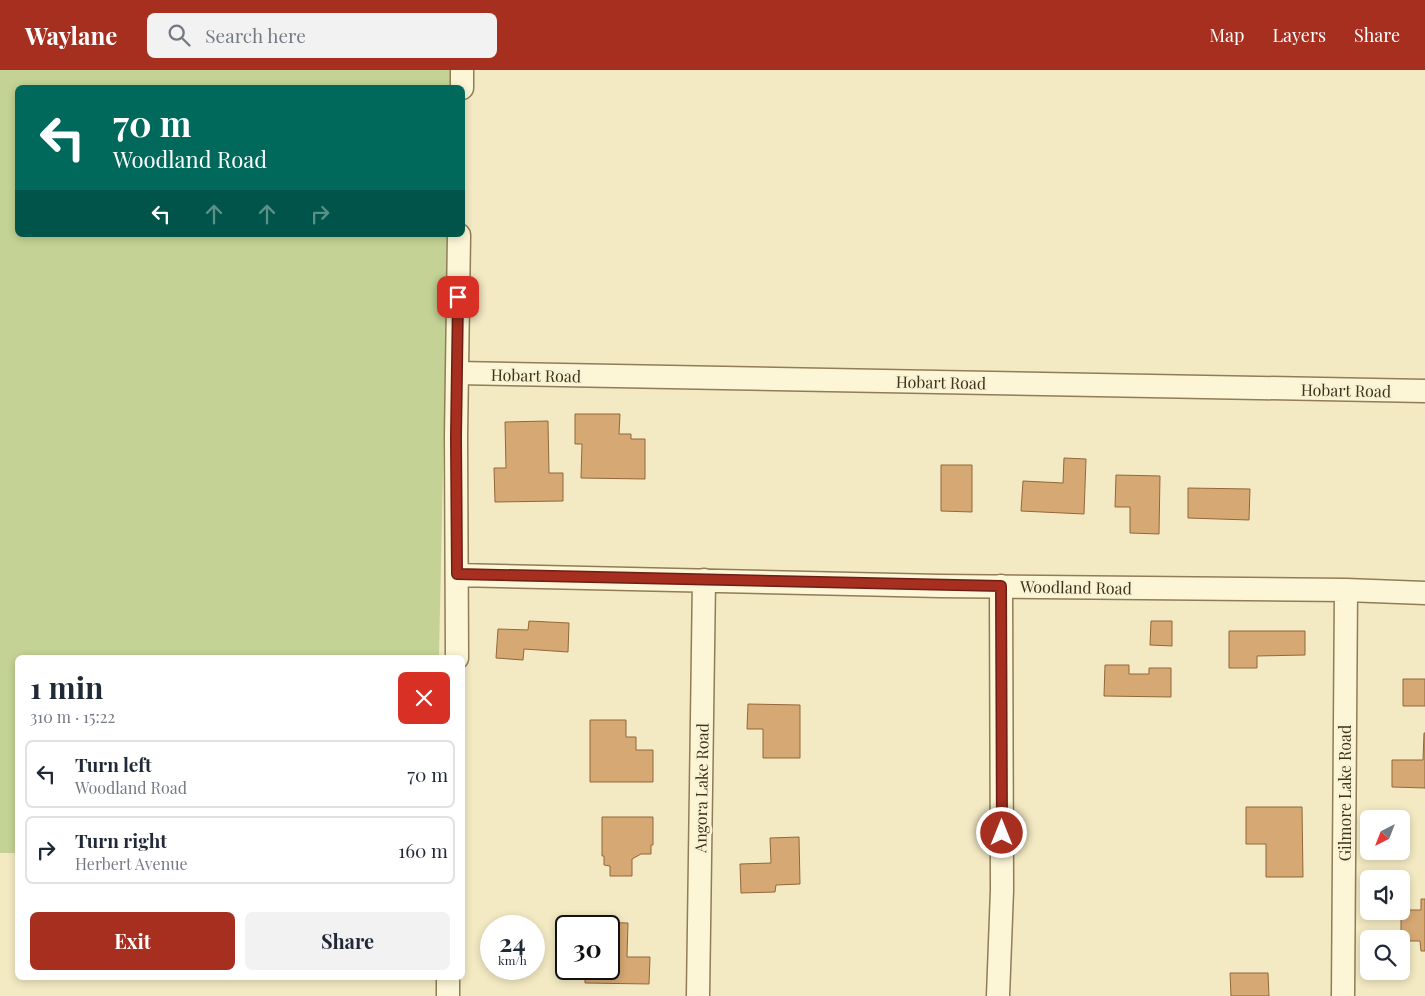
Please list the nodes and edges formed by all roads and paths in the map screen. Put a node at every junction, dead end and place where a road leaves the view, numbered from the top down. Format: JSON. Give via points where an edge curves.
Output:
{"nodes":[{"id":1,"x":462,"y":70,"type":"edge"},
{"id":2,"x":462,"y":85,"type":"edge"},
{"id":3,"x":459,"y":237,"type":"edge"},
{"id":4,"x":457,"y":373,"type":"junction"},
{"id":5,"x":1425,"y":391,"type":"edge"},
{"id":6,"x":457,"y":574,"type":"junction"},
{"id":7,"x":704,"y":580,"type":"junction"},
{"id":8,"x":1001,"y":586,"type":"junction"},
{"id":9,"x":1346,"y":590,"type":"junction"},
{"id":10,"x":1425,"y":593,"type":"edge"},
{"id":11,"x":456,"y":655,"type":"edge"},
{"id":12,"x":448,"y":980,"type":"edge"},
{"id":13,"x":448,"y":996,"type":"edge"},
{"id":14,"x":698,"y":996,"type":"edge"},
{"id":15,"x":998,"y":996,"type":"edge"},
{"id":16,"x":1343,"y":996,"type":"edge"}],
"edges":[{"from":1,"to":2,"type":"street"},
{"from":3,"to":4,"type":"street"},
{"from":4,"to":5,"type":"street","name":"Hobart Road"},
{"from":4,"to":6,"type":"street"},
{"from":6,"to":7,"type":"street","name":"Woodland Road"},
{"from":6,"to":11,"type":"street"},
{"from":7,"to":8,"type":"street","name":"Woodland Road"},
{"from":7,"to":14,"type":"street","name":"Angora Lake Road"},
{"from":8,"to":9,"type":"street","name":"Woodland Road"},
{"from":8,"to":15,"type":"street","via":[[1002,890]]},
{"from":9,"to":10,"type":"street","name":"Woodland Road"},
{"from":9,"to":16,"type":"street","name":"Gilmore Lake Road"},
{"from":12,"to":13,"type":"street"}]}
